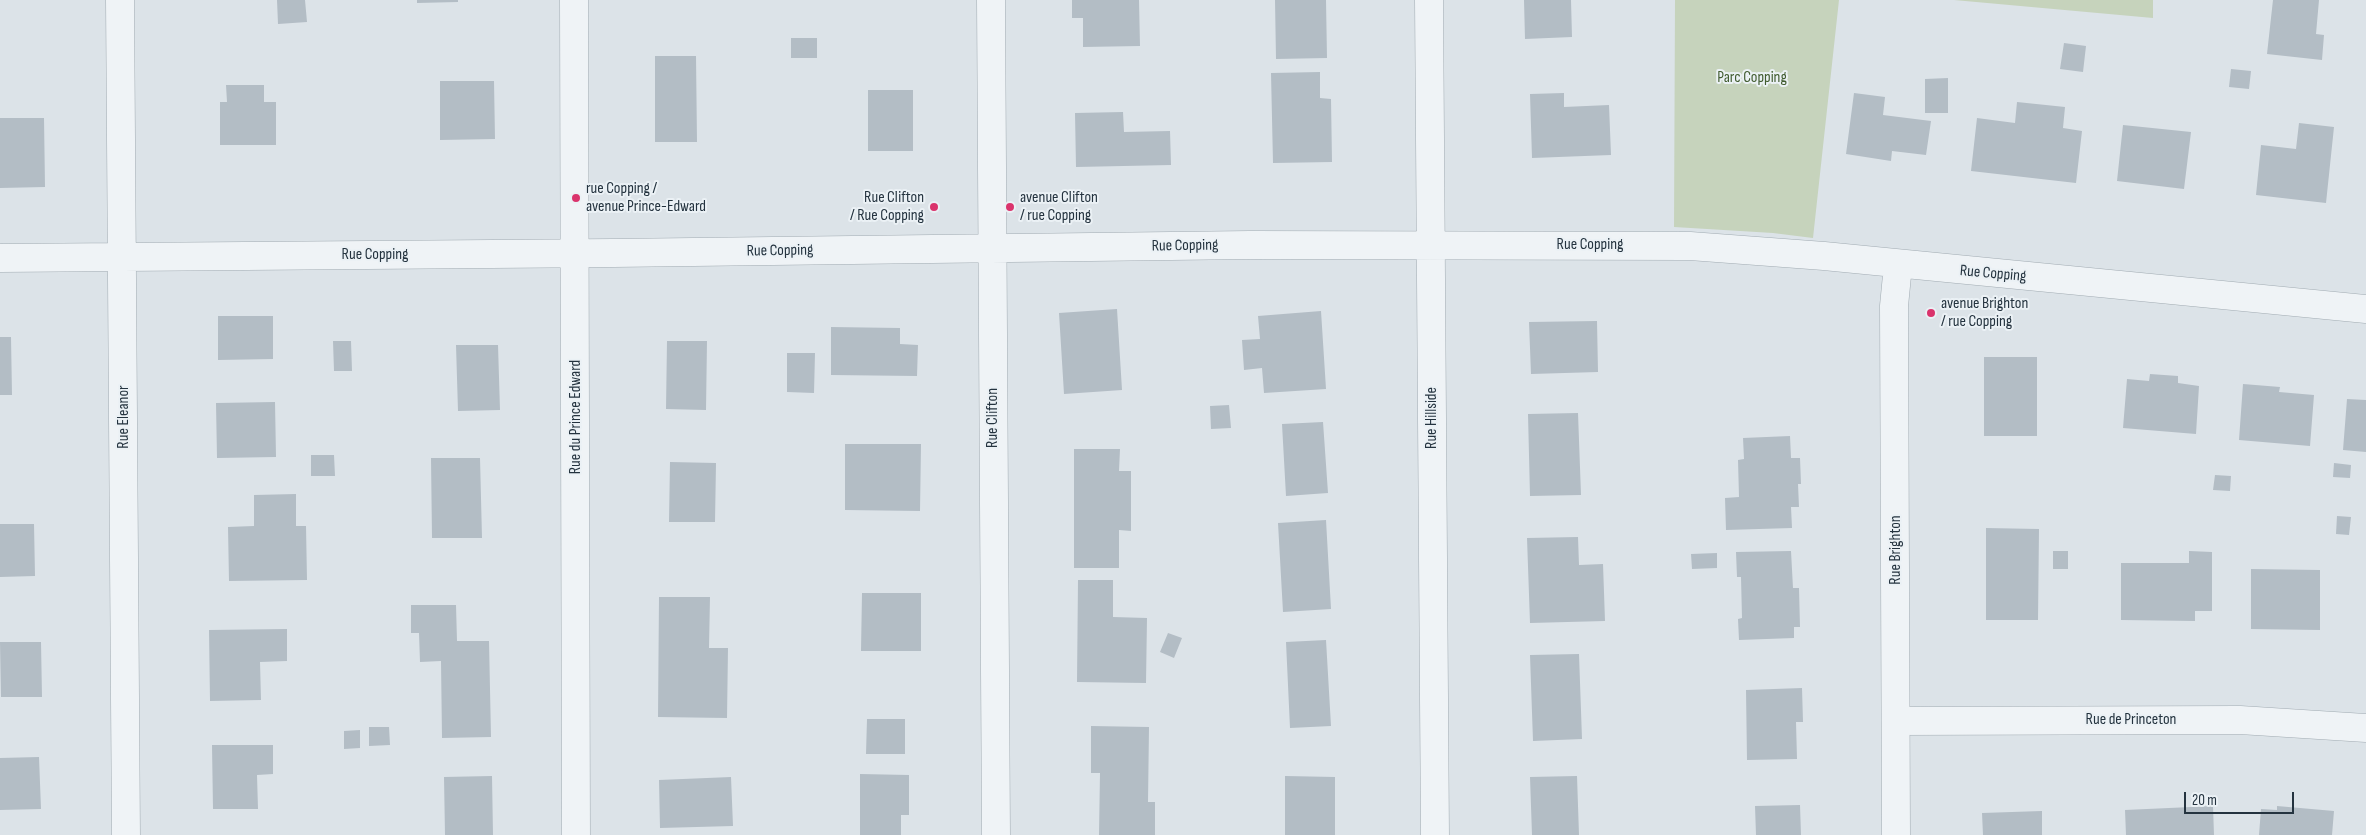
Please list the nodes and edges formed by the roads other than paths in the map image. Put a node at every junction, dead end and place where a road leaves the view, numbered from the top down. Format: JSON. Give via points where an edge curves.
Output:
{"nodes":[{"id":1,"x":120,"y":0,"type":"edge"},
{"id":2,"x":574,"y":0,"type":"edge"},
{"id":3,"x":991,"y":0,"type":"edge"},
{"id":4,"x":1429,"y":0,"type":"edge"},
{"id":5,"x":1431,"y":244,"type":"junction"},
{"id":6,"x":992,"y":249,"type":"junction"},
{"id":7,"x":576,"y":254,"type":"junction"},
{"id":8,"x":123,"y":257,"type":"junction"},
{"id":9,"x":0,"y":258,"type":"edge"},
{"id":10,"x":1898,"y":265,"type":"junction"},
{"id":11,"x":2366,"y":310,"type":"edge"},
{"id":12,"x":1897,"y":721,"type":"junction"},
{"id":13,"x":2366,"y":728,"type":"edge"},
{"id":14,"x":126,"y":835,"type":"edge"},
{"id":15,"x":576,"y":835,"type":"edge"},
{"id":16,"x":996,"y":835,"type":"edge"},
{"id":17,"x":1435,"y":835,"type":"edge"},
{"id":18,"x":1896,"y":835,"type":"edge"}],
"edges":[{"from":1,"to":8,"type":"street","name":"Rue Eleanor"},
{"from":2,"to":7,"type":"street","name":"Rue du Prince Edward"},
{"from":3,"to":6,"type":"street","name":"Rue Clifton"},
{"from":4,"to":5,"type":"street","name":"Rue Hillside"},
{"from":5,"to":6,"type":"street","name":"Rue Copping"},
{"from":5,"to":10,"type":"street","name":"Rue Copping","via":[[1740,248]]},
{"from":5,"to":17,"type":"street","name":"Rue Hillside"},
{"from":6,"to":7,"type":"street","name":"Rue Copping"},
{"from":6,"to":16,"type":"street","name":"Rue Clifton"},
{"from":7,"to":8,"type":"street","name":"Rue Copping"},
{"from":7,"to":15,"type":"street","name":"Rue du Prince Edward"},
{"from":8,"to":9,"type":"street","name":"Rue Copping"},
{"from":8,"to":14,"type":"street","name":"Rue Eleanor"},
{"from":10,"to":11,"type":"street","name":"Rue Copping"},
{"from":10,"to":12,"type":"street","name":"Rue Brighton","via":[[1894,306]]},
{"from":12,"to":13,"type":"street","name":"Rue de Princeton","via":[[2240,720]]},
{"from":12,"to":18,"type":"street","name":"Rue Brighton"}]}
